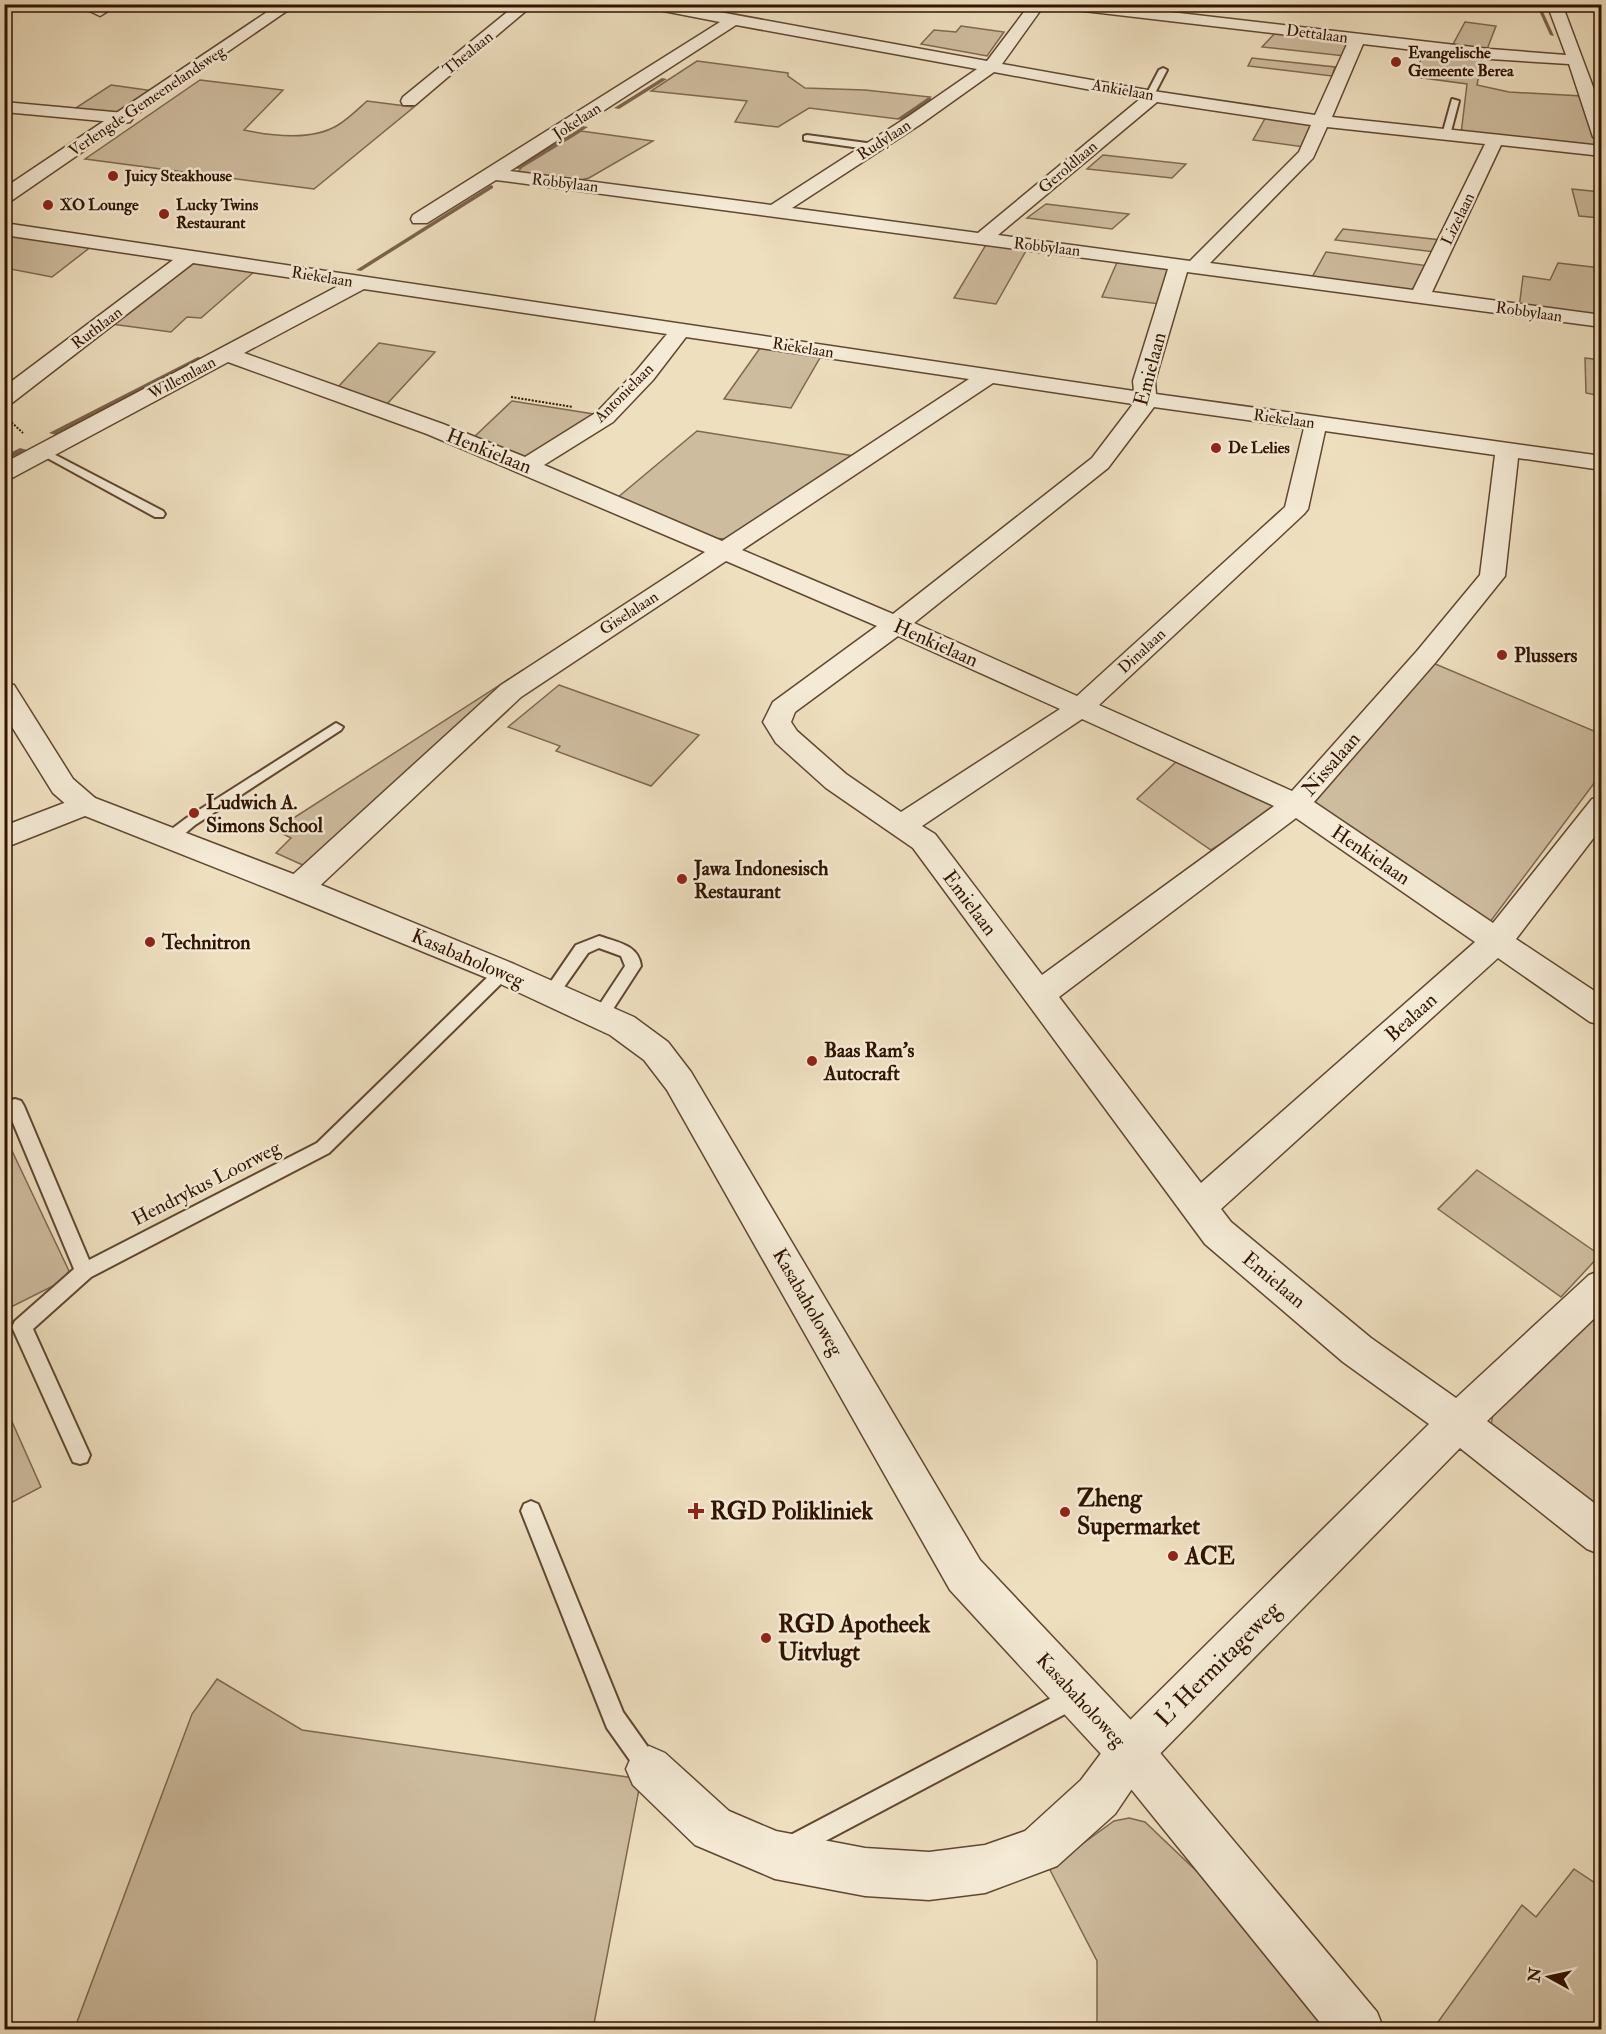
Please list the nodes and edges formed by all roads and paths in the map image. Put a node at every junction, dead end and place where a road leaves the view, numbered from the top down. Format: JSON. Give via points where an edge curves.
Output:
{"nodes":[{"id":1,"x":82,"y":4,"type":"edge"},
{"id":2,"x":290,"y":4,"type":"edge"},
{"id":3,"x":527,"y":4,"type":"edge"},
{"id":4,"x":648,"y":4,"type":"edge"},
{"id":5,"x":1038,"y":4,"type":"edge"},
{"id":6,"x":1058,"y":4,"type":"edge"},
{"id":7,"x":1554,"y":4,"type":"edge"},
{"id":8,"x":1590,"y":4,"type":"edge"},
{"id":9,"x":1602,"y":5,"type":"edge"},
{"id":10,"x":696,"y":9,"type":"edge"},
{"id":11,"x":100,"y":11,"type":"dead end"},
{"id":12,"x":733,"y":20,"type":"junction"},
{"id":13,"x":1358,"y":39,"type":"junction"},
{"id":14,"x":1576,"y":60,"type":"junction"},
{"id":15,"x":992,"y":66,"type":"junction"},
{"id":16,"x":1163,"y":70,"type":"dead end"},
{"id":17,"x":1152,"y":95,"type":"junction"},
{"id":18,"x":409,"y":101,"type":"dead end"},
{"id":19,"x":1455,"y":101,"type":"dead end"},
{"id":20,"x":4,"y":107,"type":"edge"},
{"id":21,"x":124,"y":118,"type":"junction"},
{"id":22,"x":1321,"y":121,"type":"junction"},
{"id":23,"x":1446,"y":135,"type":"junction"},
{"id":24,"x":1602,"y":137,"type":"edge"},
{"id":25,"x":807,"y":138,"type":"dead end"},
{"id":26,"x":1495,"y":140,"type":"junction"},
{"id":27,"x":874,"y":147,"type":"junction"},
{"id":28,"x":1602,"y":151,"type":"edge"},
{"id":29,"x":492,"y":174,"type":"junction"},
{"id":30,"x":4,"y":197,"type":"edge"},
{"id":31,"x":775,"y":211,"type":"junction"},
{"id":32,"x":420,"y":219,"type":"dead end"},
{"id":33,"x":4,"y":229,"type":"edge"},
{"id":34,"x":982,"y":239,"type":"junction"},
{"id":35,"x":189,"y":257,"type":"junction"},
{"id":36,"x":1187,"y":266,"type":"junction"},
{"id":37,"x":359,"y":283,"type":"junction"},
{"id":38,"x":1420,"y":297,"type":"junction"},
{"id":39,"x":1602,"y":321,"type":"edge"},
{"id":40,"x":681,"y":330,"type":"junction"},
{"id":41,"x":227,"y":354,"type":"junction"},
{"id":42,"x":989,"y":376,"type":"junction"},
{"id":43,"x":511,"y":397,"type":"dead end"},
{"id":44,"x":4,"y":398,"type":"edge"},
{"id":45,"x":1145,"y":399,"type":"junction"},
{"id":46,"x":609,"y":413,"type":"junction"},
{"id":47,"x":1316,"y":423,"type":"junction"},
{"id":48,"x":1507,"y":450,"type":"junction"},
{"id":49,"x":44,"y":452,"type":"junction"},
{"id":50,"x":1602,"y":464,"type":"edge"},
{"id":51,"x":526,"y":466,"type":"junction"},
{"id":52,"x":4,"y":473,"type":"edge"},
{"id":53,"x":159,"y":514,"type":"dead end"},
{"id":54,"x":726,"y":550,"type":"junction"},
{"id":55,"x":896,"y":625,"type":"junction"},
{"id":56,"x":4,"y":691,"type":"edge"},
{"id":57,"x":1080,"y":708,"type":"junction"},
{"id":58,"x":336,"y":727,"type":"dead end"},
{"id":59,"x":1296,"y":804,"type":"junction"},
{"id":60,"x":85,"y":805,"type":"junction"},
{"id":61,"x":1602,"y":806,"type":"edge"},
{"id":62,"x":902,"y":825,"type":"junction"},
{"id":63,"x":4,"y":838,"type":"edge"},
{"id":64,"x":170,"y":838,"type":"junction"},
{"id":65,"x":298,"y":888,"type":"junction"},
{"id":66,"x":1497,"y":941,"type":"junction"},
{"id":67,"x":503,"y":972,"type":"junction"},
{"id":68,"x":551,"y":993,"type":"junction"},
{"id":69,"x":1038,"y":995,"type":"junction"},
{"id":70,"x":1602,"y":1013,"type":"edge"},
{"id":71,"x":600,"y":1016,"type":"junction"},
{"id":72,"x":15,"y":1106,"type":"dead end"},
{"id":73,"x":1198,"y":1208,"type":"junction"},
{"id":74,"x":84,"y":1271,"type":"junction"},
{"id":75,"x":1602,"y":1286,"type":"edge"},
{"id":76,"x":1458,"y":1422,"type":"junction"},
{"id":77,"x":80,"y":1455,"type":"dead end"},
{"id":78,"x":531,"y":1511,"type":"dead end"},
{"id":79,"x":1602,"y":1535,"type":"edge"},
{"id":80,"x":1077,"y":1696,"type":"junction"},
{"id":81,"x":1130,"y":1752,"type":"junction"},
{"id":82,"x":649,"y":1769,"type":"joint"},
{"id":83,"x":775,"y":1855,"type":"junction"},
{"id":84,"x":1359,"y":2030,"type":"edge"}],
"edges":[{"from":1,"to":11,"type":"street"},
{"from":2,"to":21,"type":"street","name":"Verlengde Gemeenelandsweg"},
{"from":3,"to":18,"type":"street","name":"Thealaan"},
{"from":4,"to":10,"type":"street","name":"Ankielaan"},
{"from":5,"to":15,"type":"street","name":"Rudylaan"},
{"from":6,"to":13,"type":"street","name":"Dettalaan"},
{"from":7,"to":14,"type":"street"},
{"from":8,"to":9,"type":"street"},
{"from":10,"to":12,"type":"street","name":"Ankielaan"},
{"from":12,"to":15,"type":"street","name":"Ankielaan"},
{"from":12,"to":29,"type":"street","name":"Jokelaan"},
{"from":13,"to":14,"type":"street","name":"Dettalaan"},
{"from":13,"to":22,"type":"street","name":"Emielaan"},
{"from":14,"to":24,"type":"street"},
{"from":15,"to":17,"type":"street","name":"Ankielaan"},
{"from":15,"to":27,"type":"street","name":"Rudylaan"},
{"from":16,"to":17,"type":"lane"},
{"from":17,"to":22,"type":"street","name":"Ankielaan"},
{"from":17,"to":34,"type":"street","name":"Geroldlaan"},
{"from":19,"to":23,"type":"lane"},
{"from":20,"to":21,"type":"street"},
{"from":21,"to":30,"type":"street","name":"Verlengde Gemeenelandsweg"},
{"from":22,"to":23,"type":"street","name":"Ankielaan"},
{"from":22,"to":36,"type":"street","name":"Emielaan","via":[[1301,162]]},
{"from":23,"to":26,"type":"street","name":"Ankielaan"},
{"from":25,"to":27,"type":"lane"},
{"from":26,"to":28,"type":"street","name":"Ankielaan"},
{"from":26,"to":38,"type":"street","name":"Lizelaan"},
{"from":27,"to":31,"type":"street","name":"Rudylaan"},
{"from":29,"to":31,"type":"street","name":"Robbylaan"},
{"from":29,"to":32,"type":"street","name":"Jokelaan"},
{"from":31,"to":34,"type":"street","name":"Robbylaan"},
{"from":33,"to":35,"type":"street","name":"Riekelaan"},
{"from":34,"to":36,"type":"street","name":"Robbylaan"},
{"from":35,"to":37,"type":"street","name":"Riekelaan"},
{"from":35,"to":44,"type":"street","name":"Ruthlaan"},
{"from":36,"to":38,"type":"street","name":"Robbylaan"},
{"from":36,"to":45,"type":"street","name":"Emielaan","via":[[1144,381]]},
{"from":37,"to":40,"type":"street","name":"Riekelaan"},
{"from":37,"to":41,"type":"street","name":"Willemlaan"},
{"from":38,"to":39,"type":"street","name":"Robbylaan"},
{"from":40,"to":42,"type":"street","name":"Riekelaan"},
{"from":40,"to":46,"type":"street","name":"Antonielaan"},
{"from":41,"to":49,"type":"street","name":"Willemlaan"},
{"from":41,"to":51,"type":"street","name":"Henkielaan"},
{"from":42,"to":45,"type":"street","name":"Riekelaan"},
{"from":42,"to":54,"type":"street","name":"Giselalaan"},
{"from":43,"to":46,"type":"path"},
{"from":45,"to":47,"type":"street","name":"Riekelaan"},
{"from":45,"to":55,"type":"street","name":"Emielaan","via":[[1142,409],[1100,463]]},
{"from":46,"to":51,"type":"street","name":"Antonielaan"},
{"from":47,"to":48,"type":"street","name":"Riekelaan"},
{"from":47,"to":57,"type":"street","name":"Dinalaan","via":[[1296,509]]},
{"from":48,"to":50,"type":"street","name":"Riekelaan"},
{"from":48,"to":59,"type":"street","name":"Nissalaan","via":[[1492,576]]},
{"from":49,"to":52,"type":"street","name":"Willemlaan"},
{"from":49,"to":53,"type":"lane"},
{"from":51,"to":54,"type":"street","name":"Henkielaan"},
{"from":54,"to":55,"type":"street","name":"Henkielaan"},
{"from":54,"to":65,"type":"street","name":"Giselalaan","via":[[511,691]]},
{"from":55,"to":57,"type":"street","name":"Henkielaan"},
{"from":55,"to":62,"type":"street","name":"Emielaan","via":[[783,708],[777,722],[786,737],[836,781]]},
{"from":56,"to":60,"type":"street","via":[[63,786]]},
{"from":57,"to":59,"type":"street","name":"Henkielaan"},
{"from":57,"to":62,"type":"street","name":"Dinalaan"},
{"from":58,"to":64,"type":"lane"},
{"from":59,"to":66,"type":"street","name":"Henkielaan"},
{"from":59,"to":69,"type":"street","name":"Nissalaan"},
{"from":60,"to":63,"type":"street"},
{"from":60,"to":64,"type":"street","name":"Kasabaholoweg"},
{"from":61,"to":66,"type":"street","name":"Bealaan"},
{"from":62,"to":69,"type":"street","name":"Emielaan","via":[[924,841]]},
{"from":64,"to":65,"type":"street","name":"Kasabaholoweg"},
{"from":65,"to":67,"type":"street","name":"Kasabaholoweg"},
{"from":66,"to":70,"type":"street","name":"Henkielaan"},
{"from":66,"to":73,"type":"street","name":"Bealaan"},
{"from":67,"to":68,"type":"street","name":"Kasabaholoweg"},
{"from":67,"to":74,"type":"lane","name":"Hendrykus Loorweg","via":[[323,1148]]},
{"from":68,"to":71,"type":"street","name":"Kasabaholoweg"},
{"from":68,"to":71,"type":"lane","via":[[582,949],[599,942],[627,952],[633,966]]},
{"from":69,"to":73,"type":"street","name":"Emielaan"},
{"from":71,"to":80,"type":"street","name":"Kasabaholoweg","via":[[622,1026],[656,1051],[679,1080],[965,1575]]},
{"from":72,"to":74,"type":"lane"},
{"from":73,"to":76,"type":"street","name":"Emielaan","via":[[1218,1233],[1356,1350]]},
{"from":74,"to":77,"type":"lane","name":"Hendrykus Loorweg","via":[[22,1327]]},
{"from":75,"to":76,"type":"street","name":"L' Hermitageweg"},
{"from":76,"to":79,"type":"street","name":"Emielaan"},
{"from":76,"to":81,"type":"street","name":"L' Hermitageweg"},
{"from":78,"to":82,"type":"lane","via":[[615,1720]]},
{"from":80,"to":81,"type":"street","name":"Kasabaholoweg"},
{"from":80,"to":83,"type":"lane"},
{"from":81,"to":83,"type":"street","name":"L' Hermitageweg","via":[[1098,1797],[1040,1849],[985,1869],[908,1875],[865,1872]]},
{"from":81,"to":84,"type":"street","name":"Kasabaholoweg"},
{"from":82,"to":83,"type":"street","name":"L' Hermitageweg","via":[[712,1828]]}]}
